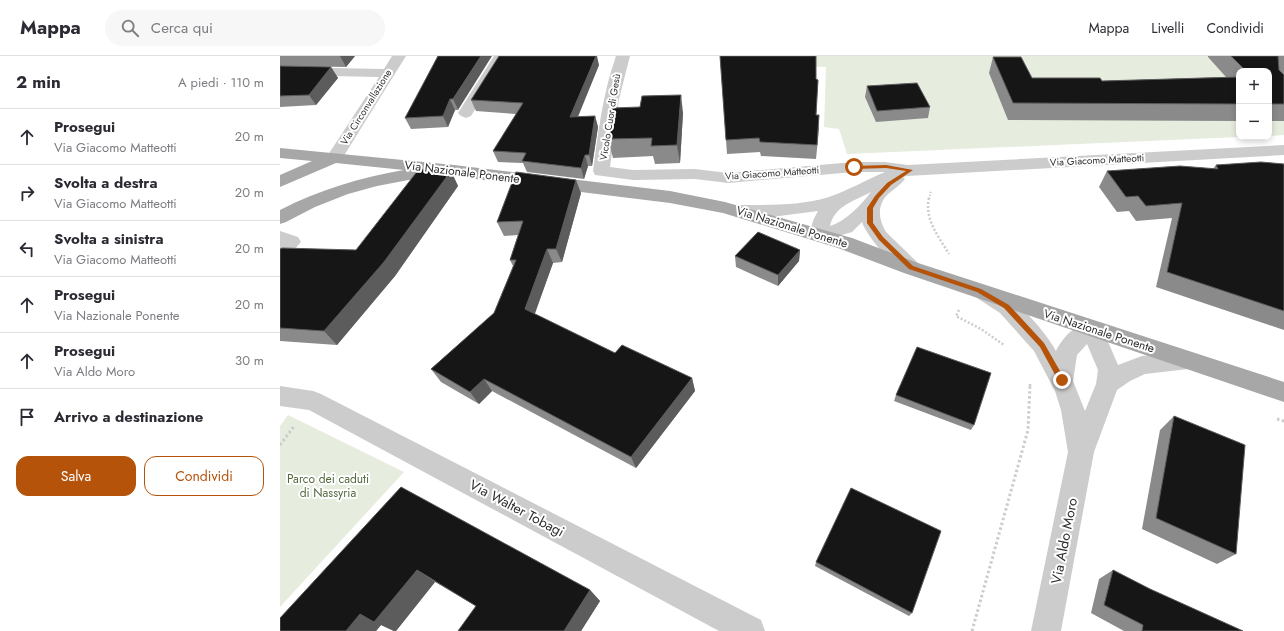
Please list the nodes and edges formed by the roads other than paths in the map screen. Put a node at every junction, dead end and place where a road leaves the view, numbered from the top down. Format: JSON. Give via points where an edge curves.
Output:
{"nodes":[{"id":1,"x":402,"y":56,"type":"edge"},
{"id":2,"x":501,"y":56,"type":"edge"},
{"id":3,"x":623,"y":56,"type":"edge"},
{"id":4,"x":280,"y":71,"type":"edge"},
{"id":5,"x":388,"y":73,"type":"junction"},
{"id":6,"x":466,"y":113,"type":"dead end"},
{"id":7,"x":1284,"y":150,"type":"edge"},
{"id":8,"x":280,"y":153,"type":"edge"},
{"id":9,"x":334,"y":158,"type":"junction"},
{"id":10,"x":454,"y":170,"type":"junction"},
{"id":11,"x":910,"y":170,"type":"junction"},
{"id":12,"x":633,"y":175,"type":"joint"},
{"id":13,"x":280,"y":182,"type":"edge"},
{"id":14,"x":845,"y":197,"type":"junction"},
{"id":15,"x":873,"y":203,"type":"junction"},
{"id":16,"x":308,"y":204,"type":"junction"},
{"id":17,"x":737,"y":211,"type":"junction"},
{"id":18,"x":280,"y":218,"type":"edge"},
{"id":19,"x":821,"y":235,"type":"junction"},
{"id":20,"x":280,"y":237,"type":"edge"},
{"id":21,"x":280,"y":253,"type":"edge"},
{"id":22,"x":911,"y":268,"type":"junction"},
{"id":23,"x":979,"y":290,"type":"junction"},
{"id":24,"x":1092,"y":328,"type":"junction"},
{"id":25,"x":1188,"y":360,"type":"junction"},
{"id":26,"x":1062,"y":380,"type":"junction"},
{"id":27,"x":1108,"y":384,"type":"junction"},
{"id":28,"x":1284,"y":392,"type":"edge"},
{"id":29,"x":280,"y":396,"type":"edge"},
{"id":30,"x":1081,"y":452,"type":"junction"},
{"id":31,"x":750,"y":631,"type":"edge"},
{"id":32,"x":1046,"y":631,"type":"edge"}],
"edges":[{"from":1,"to":5,"type":"street","name":"Via Circonvallazione"},
{"from":2,"to":6,"type":"street"},
{"from":3,"to":12,"type":"street","name":"Vicolo Cuor di Gesù","via":[[614,81],[601,171]]},
{"from":4,"to":5,"type":"street"},
{"from":5,"to":9,"type":"street","name":"Via Circonvallazione"},
{"from":7,"to":11,"type":"street","name":"Via Giacomo Matteotti"},
{"from":8,"to":9,"type":"main road","name":"Via Nazionale Ponente"},
{"from":9,"to":10,"type":"main road","name":"Via Nazionale Ponente"},
{"from":9,"to":13,"type":"main road"},
{"from":9,"to":16,"type":"main road","via":[[326,182]]},
{"from":10,"to":16,"type":"main road","via":[[385,178],[351,187]]},
{"from":10,"to":17,"type":"main road","name":"Via Nazionale Ponente","via":[[670,197]]},
{"from":11,"to":12,"type":"street","name":"Via Giacomo Matteotti","via":[[854,167],[728,178],[695,174]]},
{"from":11,"to":14,"type":"street","name":"Via Giacomo Matteotti","via":[[896,173]]},
{"from":11,"to":15,"type":"street","via":[[889,184]]},
{"from":14,"to":17,"type":"street","name":"Via Giacomo Matteotti","via":[[797,209]]},
{"from":14,"to":19,"type":"street","name":"Via Giacomo Matteotti","via":[[823,216]]},
{"from":15,"to":19,"type":"street","via":[[845,228]]},
{"from":15,"to":22,"type":"street","via":[[870,208],[870,223]]},
{"from":16,"to":18,"type":"main road"},
{"from":17,"to":19,"type":"main road","name":"Via Nazionale Ponente"},
{"from":19,"to":22,"type":"main road","name":"Via Nazionale Ponente"},
{"from":20,"to":21,"type":"street","via":[[291,242]]},
{"from":22,"to":23,"type":"main road","name":"Via Nazionale Ponente"},
{"from":23,"to":24,"type":"main road","name":"Via Nazionale Ponente"},
{"from":23,"to":26,"type":"street","name":"Via Aldo Moro","via":[[1006,307],[1024,324],[1042,345]]},
{"from":24,"to":25,"type":"main road","name":"Via Nazionale Ponente"},
{"from":24,"to":26,"type":"street","name":"Via Aldo Moro","via":[[1074,339],[1066,352],[1062,363]]},
{"from":24,"to":27,"type":"street","name":"Via Aldo Moro","via":[[1109,370]]},
{"from":25,"to":27,"type":"street","via":[[1142,365]]},
{"from":25,"to":28,"type":"main road","name":"Via Nazionale Ponente"},
{"from":26,"to":30,"type":"street","name":"Via Aldo Moro","via":[[1072,410]]},
{"from":27,"to":30,"type":"street","name":"Via Aldo Moro"},
{"from":29,"to":31,"type":"street","name":"Via Walter Tobagi","via":[[314,401]]},
{"from":30,"to":32,"type":"street","name":"Via Aldo Moro"}]}
